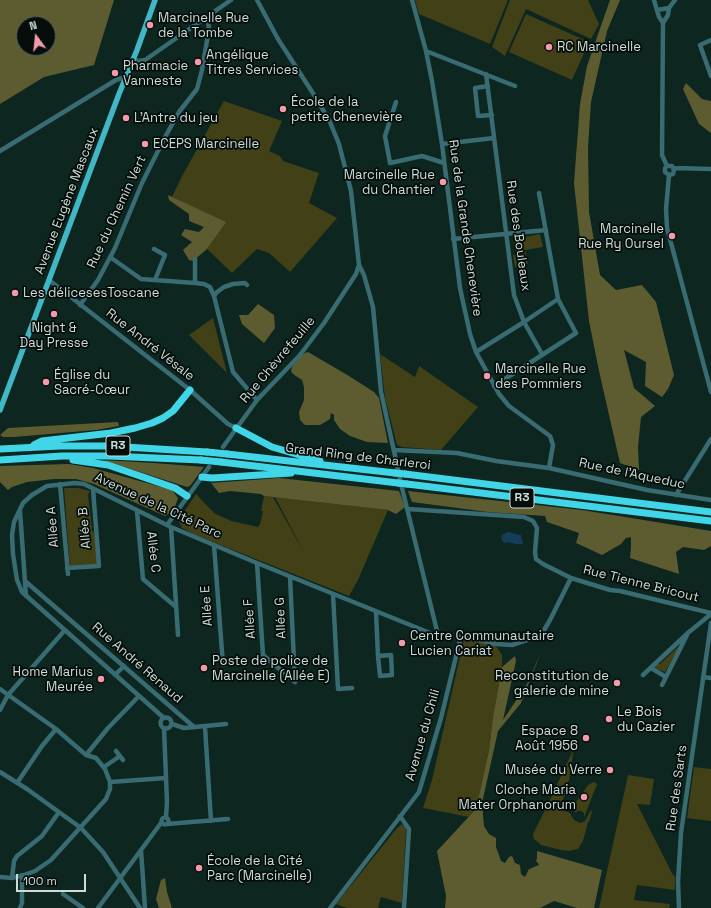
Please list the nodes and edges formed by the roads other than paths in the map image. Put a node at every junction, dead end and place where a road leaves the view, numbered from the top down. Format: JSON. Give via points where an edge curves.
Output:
{"nodes":[{"id":1,"x":155,"y":0,"type":"edge"},
{"id":2,"x":232,"y":0,"type":"edge"},
{"id":3,"x":257,"y":0,"type":"edge"},
{"id":4,"x":412,"y":0,"type":"edge"},
{"id":5,"x":654,"y":0,"type":"edge"},
{"id":6,"x":674,"y":0,"type":"edge"},
{"id":7,"x":670,"y":8,"type":"junction"},
{"id":8,"x":657,"y":10,"type":"junction"},
{"id":9,"x":206,"y":17,"type":"junction"},
{"id":10,"x":663,"y":23,"type":"junction"},
{"id":11,"x":711,"y":40,"type":"edge"},
{"id":12,"x":426,"y":51,"type":"junction"},
{"id":13,"x":133,"y":60,"type":"junction"},
{"id":14,"x":486,"y":74,"type":"junction"},
{"id":15,"x":711,"y":76,"type":"edge"},
{"id":16,"x":126,"y":78,"type":"junction"},
{"id":17,"x":107,"y":86,"type":"junction"},
{"id":18,"x":122,"y":86,"type":"junction"},
{"id":19,"x":488,"y":86,"type":"junction"},
{"id":20,"x":515,"y":86,"type":"dead end"},
{"id":21,"x":396,"y":102,"type":"dead end"},
{"id":22,"x":492,"y":115,"type":"junction"},
{"id":23,"x":494,"y":138,"type":"junction"},
{"id":24,"x":442,"y":144,"type":"junction"},
{"id":25,"x":0,"y":151,"type":"edge"},
{"id":26,"x":444,"y":162,"type":"junction"},
{"id":27,"x":667,"y":166,"type":"junction"},
{"id":28,"x":674,"y":168,"type":"junction"},
{"id":29,"x":711,"y":169,"type":"edge"},
{"id":30,"x":669,"y":175,"type":"junction"},
{"id":31,"x":539,"y":193,"type":"dead end"},
{"id":32,"x":546,"y":230,"type":"junction"},
{"id":33,"x":506,"y":234,"type":"junction"},
{"id":34,"x":453,"y":239,"type":"junction"},
{"id":35,"x":154,"y":249,"type":"dead end"},
{"id":36,"x":110,"y":258,"type":"junction"},
{"id":37,"x":195,"y":259,"type":"dead end"},
{"id":38,"x":359,"y":265,"type":"junction"},
{"id":39,"x":49,"y":280,"type":"junction"},
{"id":40,"x":155,"y":280,"type":"junction"},
{"id":41,"x":195,"y":283,"type":"junction"},
{"id":42,"x":247,"y":285,"type":"dead end"},
{"id":43,"x":214,"y":296,"type":"junction"},
{"id":44,"x":558,"y":299,"type":"junction"},
{"id":45,"x":80,"y":305,"type":"junction"},
{"id":46,"x":524,"y":322,"type":"junction"},
{"id":47,"x":476,"y":352,"type":"junction"},
{"id":48,"x":542,"y":354,"type":"junction"},
{"id":49,"x":494,"y":386,"type":"junction"},
{"id":50,"x":190,"y":390,"type":"junction"},
{"id":51,"x":711,"y":392,"type":"edge"},
{"id":52,"x":257,"y":400,"type":"junction"},
{"id":53,"x":1,"y":403,"type":"edge"},
{"id":54,"x":0,"y":410,"type":"edge"},
{"id":55,"x":236,"y":428,"type":"junction"},
{"id":56,"x":711,"y":439,"type":"edge"},
{"id":57,"x":223,"y":446,"type":"dead end"},
{"id":58,"x":29,"y":447,"type":"junction"},
{"id":59,"x":0,"y":449,"type":"edge"},
{"id":60,"x":394,"y":450,"type":"junction"},
{"id":61,"x":62,"y":456,"type":"junction"},
{"id":62,"x":0,"y":460,"type":"edge"},
{"id":63,"x":327,"y":465,"type":"junction"},
{"id":64,"x":209,"y":467,"type":"dead end"},
{"id":65,"x":549,"y":468,"type":"junction"},
{"id":66,"x":302,"y":471,"type":"junction"},
{"id":67,"x":202,"y":477,"type":"junction"},
{"id":68,"x":60,"y":484,"type":"junction"},
{"id":69,"x":93,"y":489,"type":"junction"},
{"id":70,"x":676,"y":495,"type":"junction"},
{"id":71,"x":187,"y":496,"type":"junction"},
{"id":72,"x":711,"y":500,"type":"edge"},
{"id":73,"x":20,"y":509,"type":"junction"},
{"id":74,"x":408,"y":509,"type":"junction"},
{"id":75,"x":137,"y":511,"type":"junction"},
{"id":76,"x":711,"y":512,"type":"edge"},
{"id":77,"x":711,"y":521,"type":"edge"},
{"id":78,"x":169,"y":526,"type":"junction"},
{"id":79,"x":214,"y":545,"type":"junction"},
{"id":80,"x":257,"y":563,"type":"junction"},
{"id":81,"x":99,"y":566,"type":"joint"},
{"id":82,"x":290,"y":577,"type":"junction"},
{"id":83,"x":571,"y":578,"type":"junction"},
{"id":84,"x":25,"y":581,"type":"junction"},
{"id":85,"x":175,"y":592,"type":"junction"},
{"id":86,"x":333,"y":594,"type":"junction"},
{"id":87,"x":26,"y":596,"type":"junction"},
{"id":88,"x":165,"y":597,"type":"junction"},
{"id":89,"x":176,"y":607,"type":"junction"},
{"id":90,"x":376,"y":612,"type":"junction"},
{"id":91,"x":711,"y":613,"type":"edge"},
{"id":92,"x":711,"y":623,"type":"edge"},
{"id":93,"x":64,"y":630,"type":"junction"},
{"id":94,"x":689,"y":632,"type":"junction"},
{"id":95,"x":178,"y":635,"type":"dead end"},
{"id":96,"x":378,"y":656,"type":"junction"},
{"id":97,"x":223,"y":665,"type":"dead end"},
{"id":98,"x":124,"y":666,"type":"junction"},
{"id":99,"x":651,"y":668,"type":"junction"},
{"id":100,"x":115,"y":675,"type":"junction"},
{"id":101,"x":643,"y":675,"type":"dead end"},
{"id":102,"x":666,"y":677,"type":"junction"},
{"id":103,"x":703,"y":677,"type":"junction"},
{"id":104,"x":711,"y":678,"type":"edge"},
{"id":105,"x":295,"y":682,"type":"joint"},
{"id":106,"x":662,"y":685,"type":"dead end"},
{"id":107,"x":352,"y":688,"type":"dead end"},
{"id":108,"x":0,"y":689,"type":"edge"},
{"id":109,"x":8,"y":695,"type":"junction"},
{"id":110,"x":139,"y":696,"type":"junction"},
{"id":111,"x":0,"y":710,"type":"edge"},
{"id":112,"x":164,"y":718,"type":"junction"},
{"id":113,"x":172,"y":724,"type":"junction"},
{"id":114,"x":226,"y":724,"type":"dead end"},
{"id":115,"x":205,"y":727,"type":"junction"},
{"id":116,"x":164,"y":728,"type":"junction"},
{"id":117,"x":194,"y":728,"type":"junction"},
{"id":118,"x":56,"y":729,"type":"junction"},
{"id":119,"x":116,"y":751,"type":"dead end"},
{"id":120,"x":86,"y":755,"type":"junction"},
{"id":121,"x":120,"y":756,"type":"junction"},
{"id":122,"x":123,"y":760,"type":"dead end"},
{"id":123,"x":104,"y":767,"type":"junction"},
{"id":124,"x":0,"y":772,"type":"edge"},
{"id":125,"x":166,"y":778,"type":"junction"},
{"id":126,"x":110,"y":782,"type":"junction"},
{"id":127,"x":17,"y":783,"type":"junction"},
{"id":128,"x":59,"y":812,"type":"junction"},
{"id":129,"x":400,"y":816,"type":"junction"},
{"id":130,"x":166,"y":817,"type":"junction"},
{"id":131,"x":211,"y":820,"type":"junction"},
{"id":132,"x":228,"y":820,"type":"dead end"},
{"id":133,"x":161,"y":823,"type":"junction"},
{"id":134,"x":167,"y":824,"type":"junction"},
{"id":135,"x":81,"y":828,"type":"junction"},
{"id":136,"x":141,"y":850,"type":"junction"},
{"id":137,"x":22,"y":876,"type":"junction"},
{"id":138,"x":0,"y":878,"type":"edge"},
{"id":139,"x":12,"y":878,"type":"junction"},
{"id":140,"x":120,"y":878,"type":"junction"},
{"id":141,"x":63,"y":894,"type":"dead end"},
{"id":142,"x":20,"y":908,"type":"edge"},
{"id":143,"x":83,"y":908,"type":"edge"},
{"id":144,"x":98,"y":908,"type":"edge"},
{"id":145,"x":140,"y":908,"type":"edge"},
{"id":146,"x":145,"y":908,"type":"edge"},
{"id":147,"x":330,"y":908,"type":"edge"},
{"id":148,"x":404,"y":908,"type":"edge"},
{"id":149,"x":679,"y":908,"type":"edge"}],
"edges":[{"from":1,"to":13,"type":"main road","name":"Avenue Eugène Mascaux"},
{"from":2,"to":9,"type":"street"},
{"from":3,"to":38,"type":"street","via":[[278,39],[330,122],[339,144],[352,192]]},
{"from":4,"to":12,"type":"street","name":"Rue de la Grande Chenevière"},
{"from":5,"to":8,"type":"street"},
{"from":6,"to":7,"type":"street"},
{"from":7,"to":8,"type":"street"},
{"from":7,"to":10,"type":"street"},
{"from":8,"to":10,"type":"street"},
{"from":9,"to":13,"type":"street","via":[[144,60]]},
{"from":9,"to":36,"type":"street","name":"Rue du Chemin Vert","via":[[209,29],[197,89],[179,112],[164,139]]},
{"from":10,"to":27,"type":"street","via":[[662,155]]},
{"from":11,"to":15,"type":"street","via":[[700,45]]},
{"from":12,"to":14,"type":"street"},
{"from":12,"to":24,"type":"street","name":"Rue de la Grande Chenevière"},
{"from":13,"to":16,"type":"main road","name":"Avenue Eugène Mascaux"},
{"from":14,"to":19,"type":"street","name":"Rue des Bouleaux"},
{"from":14,"to":20,"type":"street"},
{"from":16,"to":17,"type":"street","via":[[116,80]]},
{"from":16,"to":18,"type":"main road","name":"Avenue Eugène Mascaux"},
{"from":17,"to":18,"type":"street"},
{"from":17,"to":25,"type":"street"},
{"from":18,"to":39,"type":"main road","name":"Avenue Eugène Mascaux"},
{"from":19,"to":22,"type":"street","name":"Rue des Bouleaux"},
{"from":19,"to":22,"type":"street","via":[[475,88],[478,116]]},
{"from":21,"to":26,"type":"street","via":[[385,136],[390,163],[422,156]]},
{"from":22,"to":23,"type":"street","name":"Rue des Bouleaux"},
{"from":23,"to":24,"type":"street"},
{"from":23,"to":33,"type":"street","name":"Rue des Bouleaux"},
{"from":24,"to":26,"type":"street","name":"Rue de la Grande Chenevière"},
{"from":26,"to":34,"type":"street","name":"Rue de la Grande Chenevière"},
{"from":27,"to":28,"type":"street"},
{"from":27,"to":30,"type":"street","via":[[665,172]]},
{"from":28,"to":29,"type":"street"},
{"from":28,"to":30,"type":"street","via":[[674,173]]},
{"from":30,"to":51,"type":"street","via":[[667,228]]},
{"from":31,"to":32,"type":"street"},
{"from":32,"to":33,"type":"street"},
{"from":32,"to":44,"type":"street"},
{"from":33,"to":34,"type":"street"},
{"from":33,"to":46,"type":"street","name":"Rue des Bouleaux","via":[[514,294]]},
{"from":34,"to":47,"type":"street","name":"Rue de la Grande Chenevière","via":[[460,288]]},
{"from":35,"to":40,"type":"street","via":[[165,255]]},
{"from":36,"to":40,"type":"street","via":[[140,279]]},
{"from":36,"to":45,"type":"street","name":"Rue du Chemin Vert"},
{"from":37,"to":41,"type":"street"},
{"from":38,"to":52,"type":"street","name":"Rue Chèvrefeuille","via":[[356,274],[324,323],[300,355]]},
{"from":38,"to":60,"type":"street","via":[[373,307],[381,392]]},
{"from":39,"to":45,"type":"street","name":"Rue André Vésale"},
{"from":39,"to":53,"type":"main road","name":"Avenue Eugène Mascaux"},
{"from":40,"to":41,"type":"street"},
{"from":41,"to":43,"type":"street","via":[[210,287]]},
{"from":42,"to":43,"type":"street","via":[[232,284]]},
{"from":43,"to":52,"type":"street","via":[[233,372]]},
{"from":44,"to":46,"type":"street"},
{"from":44,"to":48,"type":"street","via":[[576,333]]},
{"from":45,"to":50,"type":"street","name":"Rue André Vésale"},
{"from":46,"to":47,"type":"street"},
{"from":46,"to":48,"type":"street","name":"Rue des Bouleaux"},
{"from":47,"to":49,"type":"street","name":"Rue de la Grande Chenevière"},
{"from":48,"to":49,"type":"street"},
{"from":49,"to":65,"type":"street","name":"Rue de la Grande Chenevière","via":[[509,406],[550,436],[553,445]]},
{"from":50,"to":55,"type":"street","name":"Rue André Vésale","via":[[228,424]]},
{"from":50,"to":58,"type":"highway","via":[[173,411],[152,423],[111,433],[42,441]]},
{"from":52,"to":55,"type":"street","name":"Rue Chèvrefeuille"},
{"from":53,"to":54,"type":"main road","name":"Avenue Eugène Mascaux"},
{"from":55,"to":57,"type":"street","name":"Rue Chèvrefeuille"},
{"from":55,"to":63,"type":"highway","via":[[272,447],[316,459]]},
{"from":56,"to":70,"type":"street"},
{"from":58,"to":59,"type":"highway","name":"Grand Ring de Charleroi","number":"R3"},
{"from":58,"to":63,"type":"highway","name":"Grand Ring de Charleroi","number":"R3","bridge":true,"via":[[109,446],[208,452]]},
{"from":60,"to":65,"type":"street","via":[[456,453]]},
{"from":60,"to":74,"type":"street"},
{"from":61,"to":62,"type":"highway","name":"Grand Ring de Charleroi","number":"R3"},
{"from":61,"to":66,"type":"highway","name":"Grand Ring de Charleroi","number":"R3","bridge":true,"via":[[201,460]]},
{"from":61,"to":71,"type":"highway","via":[[70,460],[108,465],[175,488]]},
{"from":63,"to":76,"type":"highway","name":"Grand Ring de Charleroi","number":"R3","bridge":true},
{"from":64,"to":67,"type":"street"},
{"from":65,"to":70,"type":"street","name":"Rue de l'Aqueduc"},
{"from":66,"to":67,"type":"highway"},
{"from":66,"to":77,"type":"highway","name":"Grand Ring de Charleroi","number":"R3","bridge":true},
{"from":67,"to":71,"type":"street"},
{"from":68,"to":69,"type":"street","name":"Avenue de la Cité Parc","via":[[84,484]]},
{"from":68,"to":73,"type":"street","name":"Avenue de la Cité Parc","via":[[47,486],[32,495]]},
{"from":68,"to":81,"type":"street","name":"Allée A","via":[[68,571]]},
{"from":69,"to":75,"type":"street","name":"Avenue de la Cité Parc"},
{"from":69,"to":81,"type":"street","name":"Allée B"},
{"from":70,"to":72,"type":"street","name":"Rue de l'Aqueduc"},
{"from":71,"to":78,"type":"street"},
{"from":73,"to":84,"type":"street"},
{"from":73,"to":87,"type":"street","name":"Avenue de la Cité Parc","via":[[14,522],[13,554],[17,580]]},
{"from":74,"to":83,"type":"street","name":"Rue Tienne Bricout","via":[[524,516],[533,521],[537,528],[536,559]]},
{"from":74,"to":90,"type":"street","name":"Avenue de la Cité Parc","via":[[437,631],[435,635]]},
{"from":75,"to":78,"type":"street","name":"Avenue de la Cité Parc"},
{"from":75,"to":88,"type":"street","name":"Allée C","via":[[143,579]]},
{"from":78,"to":79,"type":"street","name":"Avenue de la Cité Parc"},
{"from":78,"to":85,"type":"street"},
{"from":79,"to":80,"type":"street","name":"Avenue de la Cité Parc"},
{"from":79,"to":97,"type":"street","name":"Allée E"},
{"from":80,"to":82,"type":"street","name":"Avenue de la Cité Parc"},
{"from":80,"to":105,"type":"street","name":"Allée F","via":[[263,655]]},
{"from":82,"to":86,"type":"street","name":"Avenue de la Cité Parc"},
{"from":82,"to":105,"type":"street","name":"Allée G"},
{"from":83,"to":91,"type":"street","name":"Rue Tienne Bricout","via":[[610,590]]},
{"from":83,"to":129,"type":"street","name":"Avenue du Chili","via":[[543,632],[536,637],[512,645],[460,636],[441,718],[419,792]]},
{"from":84,"to":87,"type":"street"},
{"from":84,"to":98,"type":"street","name":"Rue André Renaud"},
{"from":85,"to":88,"type":"street","via":[[172,596]]},
{"from":85,"to":89,"type":"street"},
{"from":86,"to":90,"type":"street","name":"Avenue de la Cité Parc"},
{"from":86,"to":107,"type":"street","via":[[338,689]]},
{"from":87,"to":93,"type":"street","name":"Avenue de la Cité Parc"},
{"from":88,"to":89,"type":"street","name":"Allée C"},
{"from":89,"to":95,"type":"street"},
{"from":90,"to":96,"type":"street"},
{"from":91,"to":94,"type":"street"},
{"from":92,"to":103,"type":"street","name":"Rue des Sarts"},
{"from":93,"to":100,"type":"street","name":"Avenue de la Cité Parc"},
{"from":93,"to":109,"type":"street"},
{"from":94,"to":99,"type":"street"},
{"from":94,"to":102,"type":"street"},
{"from":96,"to":96,"type":"street","via":[[380,676],[392,675],[391,655]]},
{"from":98,"to":100,"type":"street"},
{"from":98,"to":117,"type":"street","name":"Rue André Renaud"},
{"from":99,"to":101,"type":"street"},
{"from":99,"to":102,"type":"street"},
{"from":100,"to":110,"type":"street","name":"Avenue de la Cité Parc"},
{"from":102,"to":106,"type":"street"},
{"from":103,"to":104,"type":"street"},
{"from":103,"to":149,"type":"street","name":"Rue des Sarts","via":[[681,832]]},
{"from":108,"to":109,"type":"street"},
{"from":109,"to":111,"type":"street"},
{"from":109,"to":118,"type":"street"},
{"from":110,"to":112,"type":"street","name":"Avenue de la Cité Parc"},
{"from":110,"to":120,"type":"street"},
{"from":112,"to":113,"type":"street","via":[[170,719]]},
{"from":112,"to":116,"type":"street","via":[[161,721]]},
{"from":113,"to":116,"type":"street","via":[[169,729]]},
{"from":113,"to":117,"type":"street"},
{"from":114,"to":115,"type":"street"},
{"from":115,"to":117,"type":"street"},
{"from":115,"to":131,"type":"street"},
{"from":116,"to":125,"type":"street"},
{"from":118,"to":120,"type":"street"},
{"from":118,"to":127,"type":"street"},
{"from":119,"to":121,"type":"street"},
{"from":120,"to":123,"type":"street","via":[[96,758]]},
{"from":121,"to":122,"type":"street"},
{"from":121,"to":123,"type":"street"},
{"from":123,"to":126,"type":"street"},
{"from":124,"to":127,"type":"street"},
{"from":125,"to":126,"type":"street"},
{"from":125,"to":130,"type":"street"},
{"from":126,"to":135,"type":"street","via":[[106,799]]},
{"from":127,"to":128,"type":"street"},
{"from":128,"to":135,"type":"street"},
{"from":128,"to":139,"type":"street","via":[[42,836],[17,856]]},
{"from":129,"to":147,"type":"street","name":"Avenue du Chili"},
{"from":129,"to":148,"type":"street","via":[[409,829]]},
{"from":130,"to":133,"type":"street","via":[[162,818]]},
{"from":130,"to":134,"type":"street"},
{"from":131,"to":132,"type":"street"},
{"from":131,"to":134,"type":"street"},
{"from":133,"to":134,"type":"street"},
{"from":133,"to":136,"type":"street"},
{"from":135,"to":137,"type":"street","via":[[51,860]]},
{"from":135,"to":140,"type":"street","via":[[103,852]]},
{"from":136,"to":140,"type":"street"},
{"from":136,"to":146,"type":"street"},
{"from":137,"to":139,"type":"street"},
{"from":137,"to":142,"type":"street"},
{"from":138,"to":139,"type":"street"},
{"from":140,"to":144,"type":"street"},
{"from":140,"to":145,"type":"street"},
{"from":141,"to":143,"type":"street"}]}
